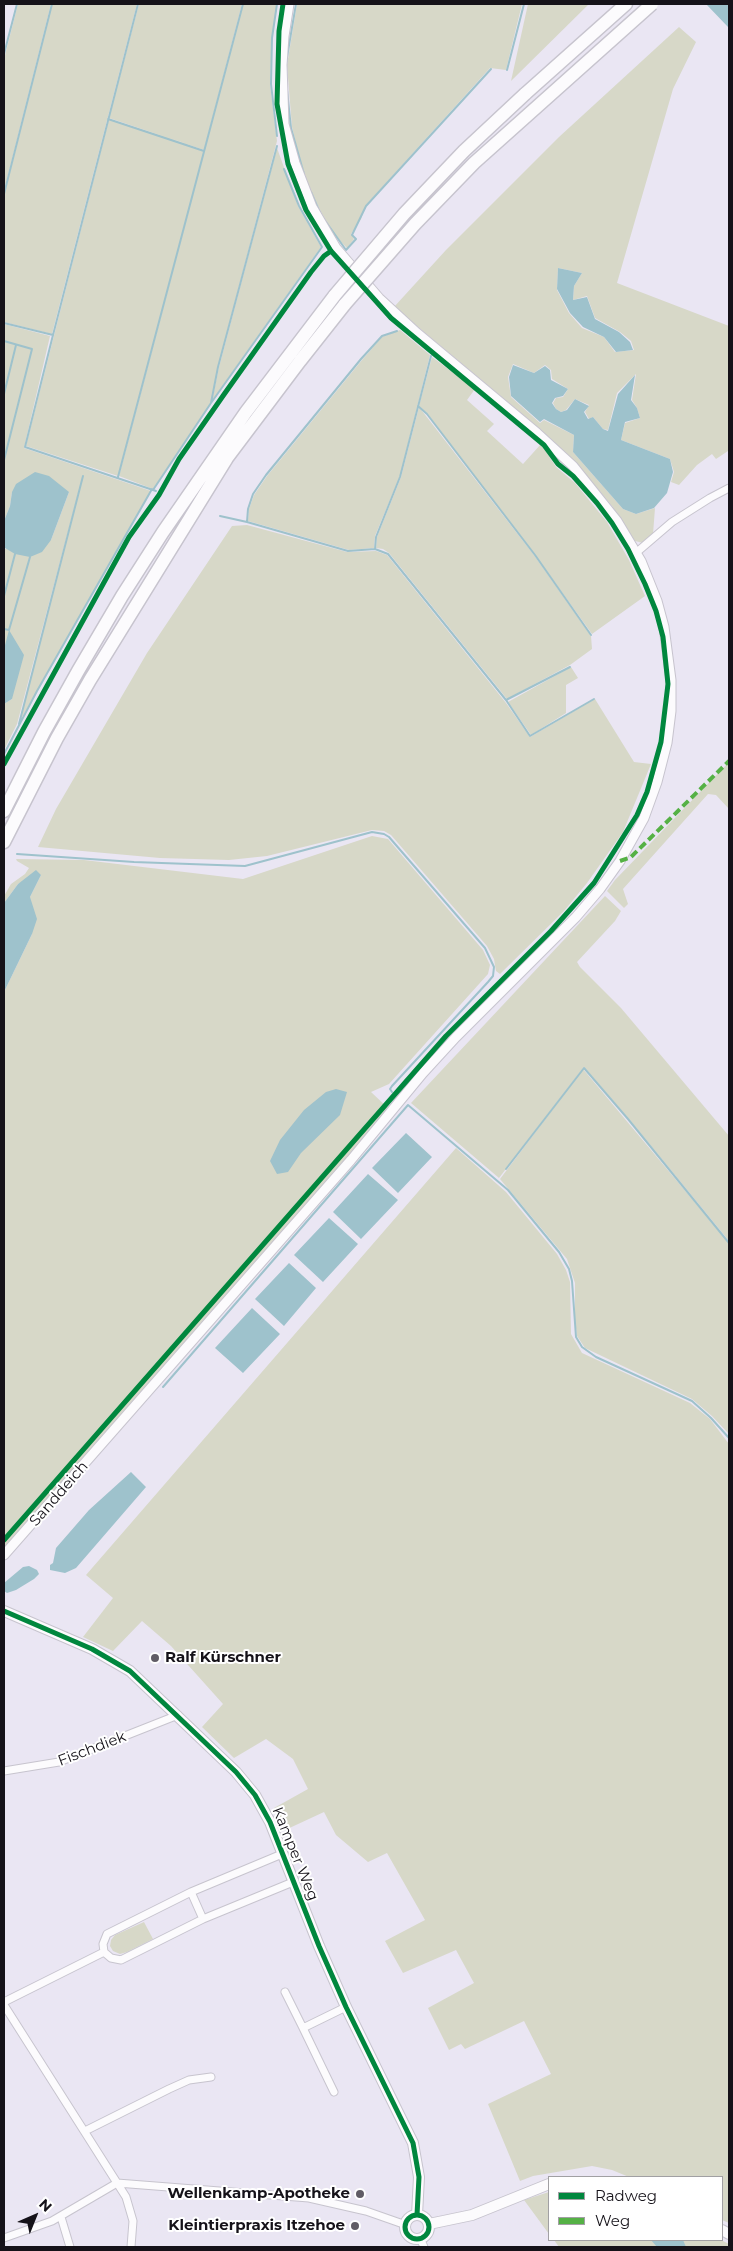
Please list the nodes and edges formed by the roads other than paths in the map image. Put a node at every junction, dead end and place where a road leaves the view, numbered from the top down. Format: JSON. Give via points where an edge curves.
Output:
{"nodes":[{"id":1,"x":289,"y":4,"type":"edge"},
{"id":2,"x":626,"y":4,"type":"edge"},
{"id":3,"x":652,"y":4,"type":"edge"},
{"id":4,"x":729,"y":488,"type":"edge"},
{"id":5,"x":637,"y":552,"type":"junction"},
{"id":6,"x":4,"y":811,"type":"edge"},
{"id":7,"x":4,"y":842,"type":"edge"},
{"id":8,"x":4,"y":1555,"type":"edge"},
{"id":9,"x":4,"y":1611,"type":"edge"},
{"id":10,"x":178,"y":1715,"type":"junction"},
{"id":11,"x":4,"y":1771,"type":"edge"},
{"id":12,"x":282,"y":1854,"type":"junction"},
{"id":13,"x":293,"y":1882,"type":"junction"},
{"id":14,"x":191,"y":1892,"type":"junction"},
{"id":15,"x":203,"y":1919,"type":"junction"},
{"id":16,"x":104,"y":1952,"type":"junction"},
{"id":17,"x":285,"y":1992,"type":"dead end"},
{"id":18,"x":4,"y":2003,"type":"edge"},
{"id":19,"x":346,"y":2007,"type":"junction"},
{"id":20,"x":303,"y":2028,"type":"junction"},
{"id":21,"x":211,"y":2077,"type":"dead end"},
{"id":22,"x":334,"y":2092,"type":"dead end"},
{"id":23,"x":85,"y":2131,"type":"junction"},
{"id":24,"x":117,"y":2183,"type":"junction"},
{"id":25,"x":548,"y":2184,"type":"edge"},
{"id":26,"x":417,"y":2215,"type":"junction"},
{"id":27,"x":61,"y":2216,"type":"junction"},
{"id":28,"x":429,"y":2224,"type":"junction"},
{"id":29,"x":406,"y":2225,"type":"junction"},
{"id":30,"x":4,"y":2238,"type":"edge"},
{"id":31,"x":422,"y":2243,"type":"edge"},
{"id":32,"x":70,"y":2247,"type":"edge"},
{"id":33,"x":131,"y":2247,"type":"edge"}],
"edges":[{"from":1,"to":5,"type":"street","name":"Sanddeich","via":[[282,65],[284,124],[303,186],[328,235],[346,261],[384,303],[573,466],[601,499]]},
{"from":2,"to":6,"type":"highway","bridge":true,"via":[[464,151],[404,214],[335,295],[246,412],[153,548],[78,671]]},
{"from":3,"to":7,"type":"highway","bridge":true,"via":[[474,163],[345,304],[300,361],[227,458],[90,680]]},
{"from":4,"to":5,"type":"street","via":[[672,522]]},
{"from":5,"to":8,"type":"street","name":"Sanddeich","via":[[652,586],[664,627],[669,656],[671,711],[663,763],[652,798],[631,844],[576,917],[423,1073]]},
{"from":9,"to":10,"type":"main road","name":"Kamper Weg","via":[[118,1663]]},
{"from":10,"to":11,"type":"street","name":"Fischdiek","via":[[59,1762]]},
{"from":10,"to":12,"type":"main road","name":"Kamper Weg","via":[[248,1786],[264,1811]]},
{"from":12,"to":13,"type":"main road","name":"Kamper Weg"},
{"from":12,"to":14,"type":"street"},
{"from":13,"to":15,"type":"street"},
{"from":13,"to":19,"type":"main road","name":"Kamper Weg"},
{"from":14,"to":15,"type":"street"},
{"from":14,"to":16,"type":"street","via":[[108,1934]]},
{"from":15,"to":16,"type":"street","via":[[121,1960]]},
{"from":16,"to":18,"type":"street"},
{"from":17,"to":20,"type":"street"},
{"from":18,"to":23,"type":"street"},
{"from":19,"to":20,"type":"street"},
{"from":19,"to":26,"type":"main road","name":"Kamper Weg","via":[[413,2143],[419,2177]]},
{"from":20,"to":22,"type":"street"},
{"from":21,"to":23,"type":"street","via":[[189,2080]]},
{"from":23,"to":24,"type":"street"},
{"from":24,"to":27,"type":"street"},
{"from":24,"to":29,"type":"street","via":[[309,2198],[366,2211]]},
{"from":24,"to":33,"type":"street","via":[[132,2215]]},
{"from":25,"to":28,"type":"main road","via":[[472,2215]]},
{"from":26,"to":28,"type":"main road","via":[[424,2217]]},
{"from":26,"to":29,"type":"main road"},
{"from":27,"to":30,"type":"street"},
{"from":27,"to":32,"type":"street"},
{"from":28,"to":31,"type":"main road"},
{"from":29,"to":31,"type":"main road","via":[[410,2236]]}]}
